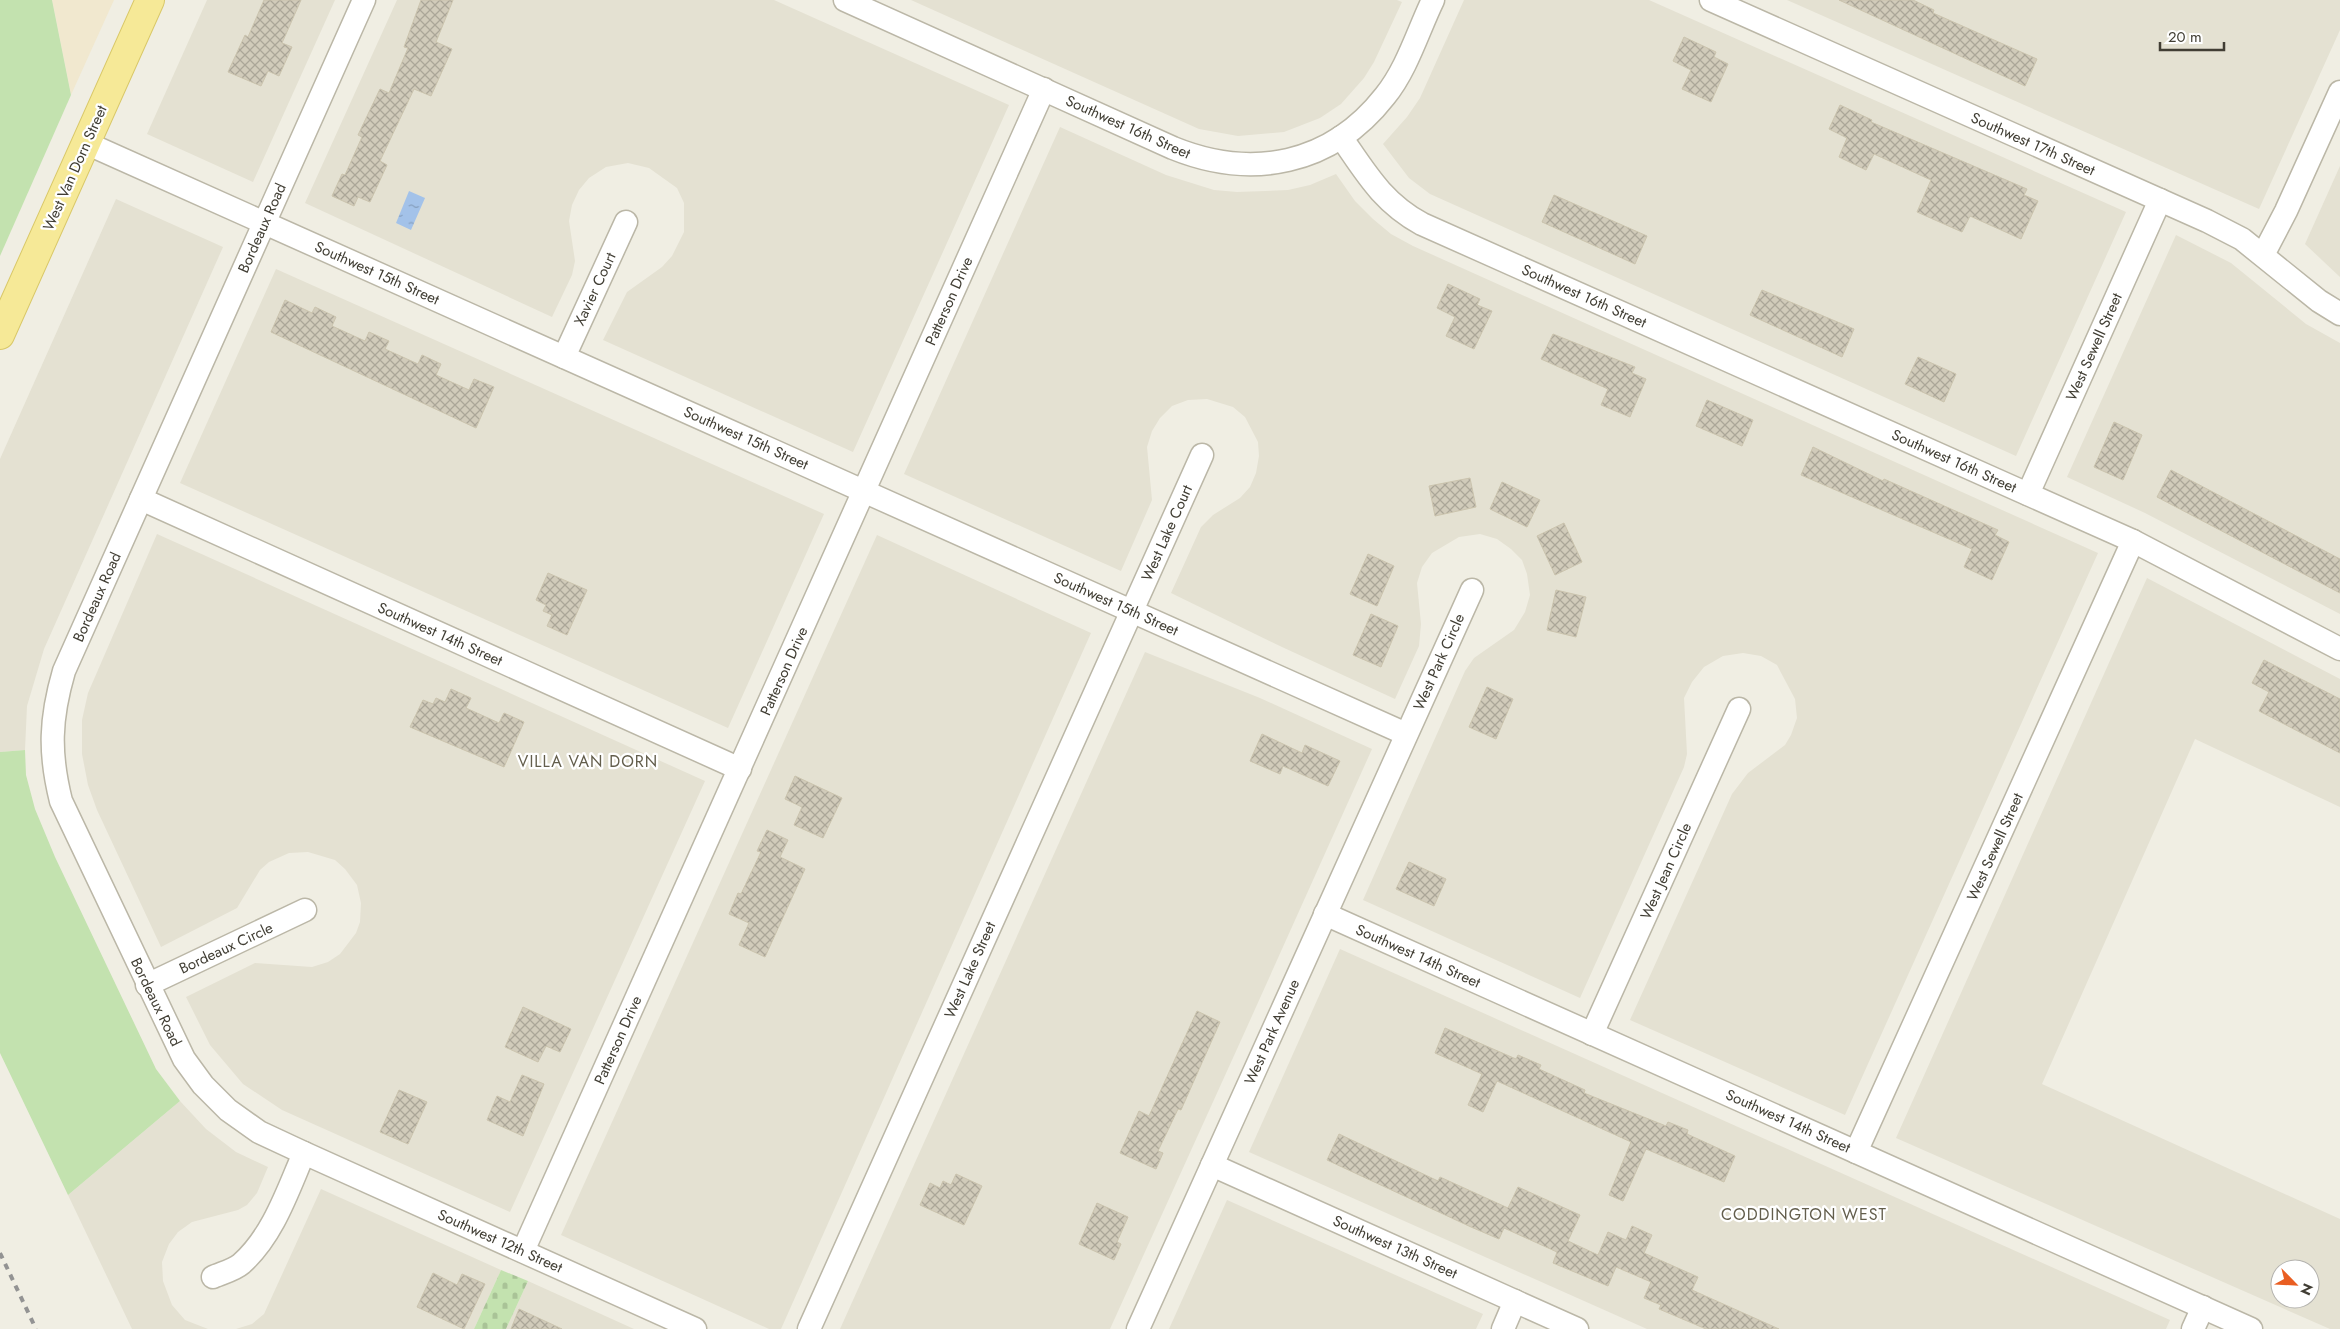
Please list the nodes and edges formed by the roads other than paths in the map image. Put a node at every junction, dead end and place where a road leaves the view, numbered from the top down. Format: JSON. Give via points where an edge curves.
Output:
{"nodes":[{"id":1,"x":150,"y":0,"type":"edge"},
{"id":2,"x":364,"y":0,"type":"edge"},
{"id":3,"x":846,"y":0,"type":"edge"},
{"id":4,"x":1433,"y":0,"type":"edge"},
{"id":5,"x":1711,"y":0,"type":"edge"},
{"id":6,"x":1044,"y":90,"type":"junction"},
{"id":7,"x":2340,"y":92,"type":"edge"},
{"id":8,"x":1341,"y":137,"type":"junction"},
{"id":9,"x":86,"y":142,"type":"junction"},
{"id":10,"x":2160,"y":200,"type":"junction"},
{"id":11,"x":626,"y":222,"type":"dead end"},
{"id":12,"x":265,"y":223,"type":"junction"},
{"id":13,"x":2263,"y":255,"type":"junction"},
{"id":14,"x":2340,"y":314,"type":"edge"},
{"id":15,"x":0,"y":335,"type":"edge"},
{"id":16,"x":564,"y":357,"type":"junction"},
{"id":17,"x":1202,"y":455,"type":"dead end"},
{"id":18,"x":864,"y":491,"type":"junction"},
{"id":19,"x":2028,"y":494,"type":"junction"},
{"id":20,"x":141,"y":500,"type":"junction"},
{"id":21,"x":2133,"y":541,"type":"junction"},
{"id":22,"x":1472,"y":590,"type":"dead end"},
{"id":23,"x":1132,"y":611,"type":"junction"},
{"id":24,"x":2340,"y":649,"type":"edge"},
{"id":25,"x":1739,"y":709,"type":"dead end"},
{"id":26,"x":1406,"y":734,"type":"junction"},
{"id":27,"x":740,"y":769,"type":"junction"},
{"id":28,"x":305,"y":910,"type":"dead end"},
{"id":29,"x":1325,"y":914,"type":"junction"},
{"id":30,"x":147,"y":985,"type":"junction"},
{"id":31,"x":1592,"y":1034,"type":"junction"},
{"id":32,"x":1856,"y":1152,"type":"junction"},
{"id":33,"x":304,"y":1153,"type":"junction"},
{"id":34,"x":1212,"y":1165,"type":"junction"},
{"id":35,"x":523,"y":1251,"type":"junction"},
{"id":36,"x":213,"y":1277,"type":"dead end"},
{"id":37,"x":1515,"y":1301,"type":"junction"},
{"id":38,"x":2203,"y":1307,"type":"junction"},
{"id":39,"x":695,"y":1329,"type":"edge"},
{"id":40,"x":809,"y":1329,"type":"edge"},
{"id":41,"x":1138,"y":1329,"type":"edge"},
{"id":42,"x":1502,"y":1329,"type":"edge"},
{"id":43,"x":1577,"y":1329,"type":"edge"},
{"id":44,"x":2193,"y":1329,"type":"edge"},
{"id":45,"x":2251,"y":1329,"type":"edge"}],
"edges":[{"from":1,"to":9,"type":"main road","name":"West Van Dorn Street"},
{"from":2,"to":12,"type":"street","name":"Bordeaux Road"},
{"from":3,"to":6,"type":"street","name":"Southwest 16th Street"},
{"from":4,"to":8,"type":"street","via":[[1386,95],[1366,118]]},
{"from":5,"to":10,"type":"street","name":"Southwest 17th Street"},
{"from":6,"to":8,"type":"street","name":"Southwest 16th Street","via":[[1192,156],[1221,163],[1279,162],[1307,155]]},
{"from":6,"to":18,"type":"street","name":"Patterson Drive"},
{"from":7,"to":13,"type":"street"},
{"from":8,"to":19,"type":"street","name":"Southwest 16th Street","via":[[1378,190],[1422,224]]},
{"from":9,"to":12,"type":"street","name":"Southwest 15th Street"},
{"from":9,"to":15,"type":"main road","name":"West Van Dorn Street"},
{"from":10,"to":13,"type":"street","name":"Southwest 17th Street","via":[[2242,239]]},
{"from":10,"to":19,"type":"street","name":"West Sewell Street"},
{"from":11,"to":16,"type":"street","name":"Xavier Court"},
{"from":12,"to":16,"type":"street","name":"Southwest 15th Street"},
{"from":12,"to":20,"type":"street","name":"Bordeaux Road"},
{"from":13,"to":14,"type":"street","name":"Southwest 17th Street"},
{"from":16,"to":18,"type":"street","name":"Southwest 15th Street"},
{"from":17,"to":23,"type":"street","name":"West Lake Court"},
{"from":18,"to":23,"type":"street","name":"Southwest 15th Street"},
{"from":18,"to":27,"type":"street","name":"Patterson Drive"},
{"from":19,"to":21,"type":"street","name":"Southwest 16th Street"},
{"from":20,"to":27,"type":"street","name":"Southwest 14th Street"},
{"from":20,"to":30,"type":"street","name":"Bordeaux Road","via":[[64,671],[55,702],[51,734],[53,770],[61,801]]},
{"from":21,"to":24,"type":"street","name":"Southwest 16th Street"},
{"from":21,"to":32,"type":"street","name":"West Sewell Street"},
{"from":22,"to":26,"type":"street","name":"West Park Circle"},
{"from":23,"to":26,"type":"street","name":"Southwest 15th Street"},
{"from":23,"to":40,"type":"street","name":"West Lake Street"},
{"from":25,"to":31,"type":"street","name":"West Jean Circle"},
{"from":26,"to":29,"type":"street","name":"West Park Avenue"},
{"from":27,"to":35,"type":"street","name":"Patterson Drive"},
{"from":28,"to":30,"type":"street","name":"Bordeaux Circle"},
{"from":29,"to":31,"type":"street","name":"Southwest 14th Street"},
{"from":29,"to":34,"type":"street","name":"West Park Avenue"},
{"from":30,"to":33,"type":"street","name":"Bordeaux Road","via":[[175,1043],[203,1085],[228,1110],[259,1132]]},
{"from":31,"to":32,"type":"street","name":"Southwest 14th Street"},
{"from":32,"to":38,"type":"street","name":"Southwest 14th Street"},
{"from":33,"to":35,"type":"street","name":"Southwest 12th Street"},
{"from":33,"to":36,"type":"street","via":[[278,1213],[260,1242],[240,1264]]},
{"from":34,"to":37,"type":"street","name":"Southwest 13th Street"},
{"from":34,"to":41,"type":"street","name":"West Park Avenue"},
{"from":35,"to":39,"type":"street","name":"Southwest 12th Street"},
{"from":37,"to":42,"type":"street"},
{"from":37,"to":43,"type":"street","name":"Southwest 13th Street"},
{"from":38,"to":44,"type":"street"},
{"from":38,"to":45,"type":"street","name":"Southwest 14th Street"}]}
